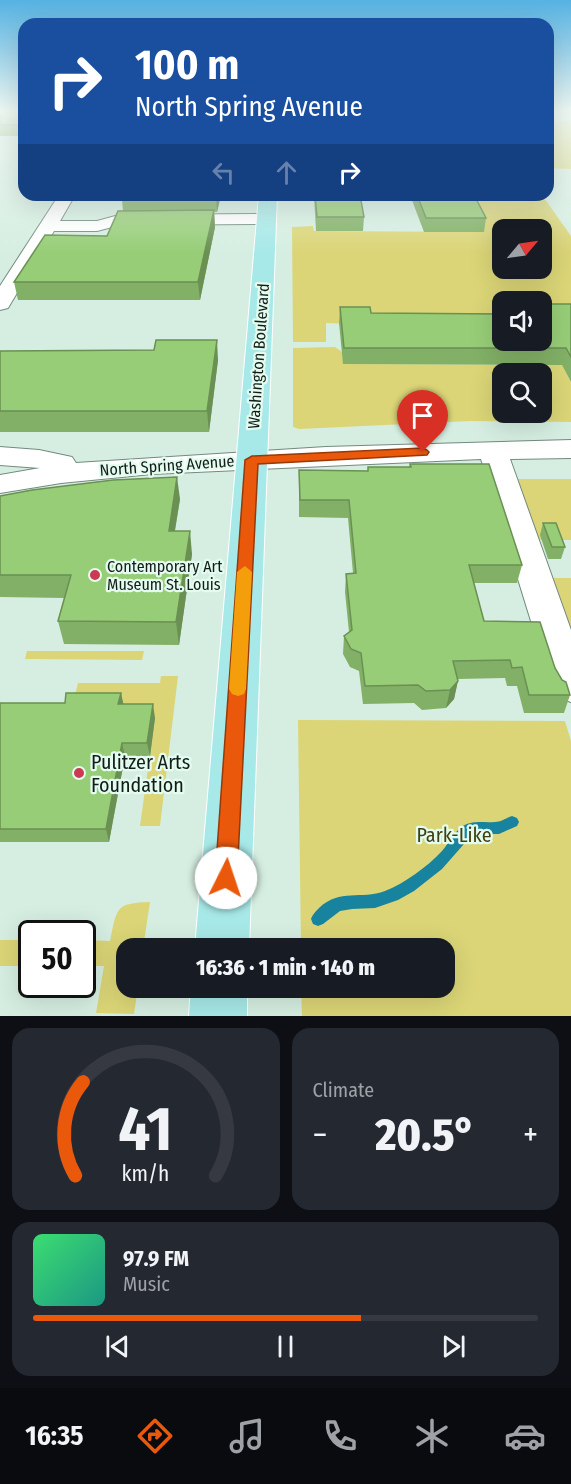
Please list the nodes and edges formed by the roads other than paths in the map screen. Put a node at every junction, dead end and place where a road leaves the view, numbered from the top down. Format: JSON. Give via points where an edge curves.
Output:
{"nodes":[{"id":1,"x":63,"y":201,"type":"edge"},
{"id":2,"x":268,"y":201,"type":"edge"},
{"id":3,"x":266,"y":219,"type":"junction"},
{"id":4,"x":48,"y":226,"type":"junction"},
{"id":5,"x":0,"y":303,"type":"edge"},
{"id":6,"x":571,"y":449,"type":"edge"},
{"id":7,"x":493,"y":450,"type":"junction"},
{"id":8,"x":0,"y":456,"type":"edge"},
{"id":9,"x":252,"y":460,"type":"junction"},
{"id":10,"x":86,"y":471,"type":"junction"},
{"id":11,"x":0,"y":484,"type":"edge"},
{"id":12,"x":571,"y":686,"type":"edge"},
{"id":13,"x":223,"y":938,"type":"edge"},
{"id":14,"x":219,"y":998,"type":"edge"},
{"id":15,"x":218,"y":1016,"type":"edge"}],
"edges":[{"from":1,"to":4,"type":"street"},
{"from":2,"to":3,"type":"main road","name":"Washington Boulevard"},
{"from":3,"to":4,"type":"street","via":[[208,219],[199,225]]},
{"from":3,"to":9,"type":"main road","name":"Washington Boulevard"},
{"from":4,"to":5,"type":"street"},
{"from":6,"to":7,"type":"street","name":"North Spring Avenue"},
{"from":7,"to":9,"type":"street","name":"North Spring Avenue"},
{"from":7,"to":12,"type":"street"},
{"from":8,"to":10,"type":"street","name":"North Spring Avenue","via":[[39,459]]},
{"from":9,"to":10,"type":"street","name":"North Spring Avenue"},
{"from":9,"to":13,"type":"main road","name":"Washington Boulevard"},
{"from":10,"to":11,"type":"street","name":"North Spring Avenue"},
{"from":14,"to":15,"type":"main road"}]}
